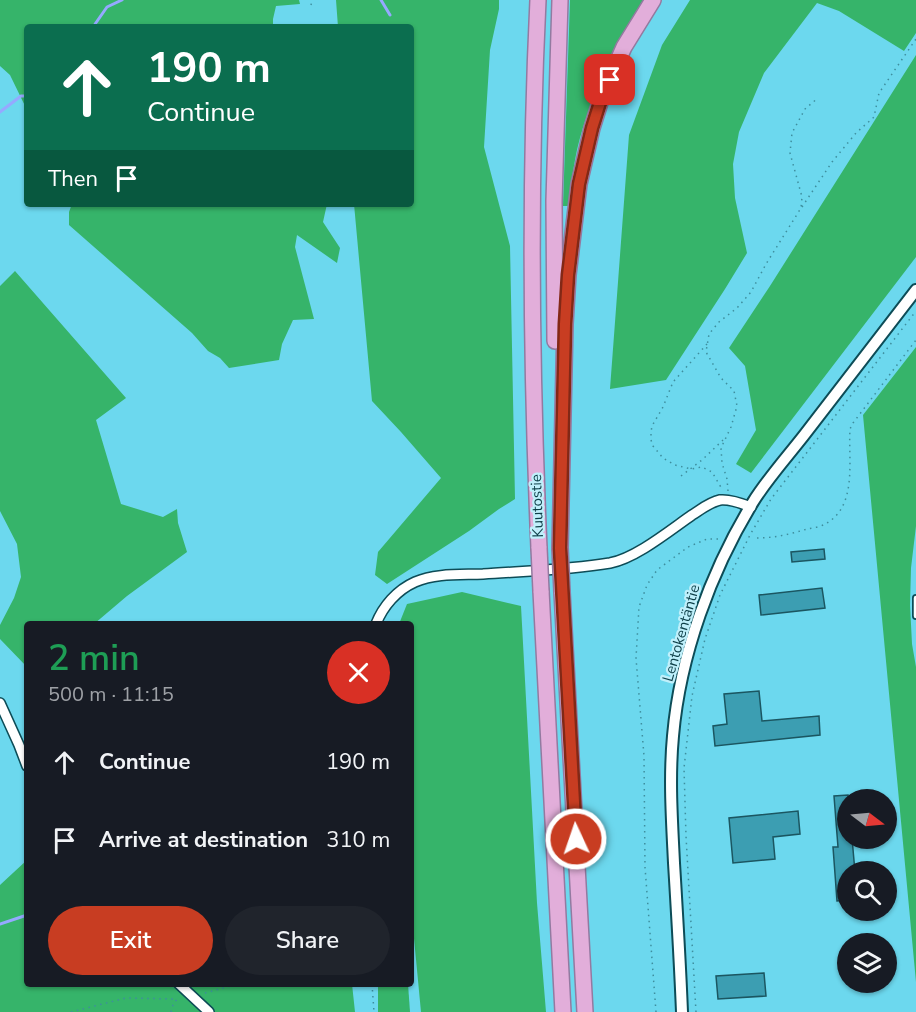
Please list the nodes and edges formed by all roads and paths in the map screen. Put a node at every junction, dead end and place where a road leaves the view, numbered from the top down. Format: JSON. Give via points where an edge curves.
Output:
{"nodes":[{"id":1,"x":312,"y":0,"type":"edge"},
{"id":2,"x":536,"y":0,"type":"edge"},
{"id":3,"x":560,"y":0,"type":"edge"},
{"id":4,"x":653,"y":0,"type":"edge"},
{"id":5,"x":311,"y":5,"type":"dead end"},
{"id":6,"x":916,"y":39,"type":"edge"},
{"id":7,"x":818,"y":98,"type":"dead end"},
{"id":8,"x":801,"y":208,"type":"junction"},
{"id":9,"x":916,"y":290,"type":"edge"},
{"id":10,"x":916,"y":311,"type":"edge"},
{"id":11,"x":916,"y":340,"type":"edge"},
{"id":12,"x":708,"y":343,"type":"junction"},
{"id":13,"x":726,"y":437,"type":"junction"},
{"id":14,"x":691,"y":469,"type":"junction"},
{"id":15,"x":681,"y":476,"type":"dead end"},
{"id":16,"x":729,"y":500,"type":"junction"},
{"id":17,"x":751,"y":507,"type":"junction"},
{"id":18,"x":757,"y":538,"type":"dead end"},
{"id":19,"x":720,"y":539,"type":"dead end"},
{"id":20,"x":560,"y":548,"type":"junction"},
{"id":21,"x":916,"y":598,"type":"edge"},
{"id":22,"x":916,"y":616,"type":"edge"},
{"id":23,"x":377,"y":621,"type":"edge"},
{"id":24,"x":566,"y":666,"type":"junction"},
{"id":25,"x":545,"y":667,"type":"junction"},
{"id":26,"x":0,"y":703,"type":"edge"},
{"id":27,"x":24,"y":758,"type":"edge"},
{"id":28,"x":183,"y":987,"type":"edge"},
{"id":29,"x":185,"y":987,"type":"edge"},
{"id":30,"x":226,"y":987,"type":"edge"},
{"id":31,"x":372,"y":987,"type":"edge"},
{"id":32,"x":192,"y":996,"type":"junction"},
{"id":33,"x":177,"y":999,"type":"junction"},
{"id":34,"x":70,"y":1012,"type":"edge"},
{"id":35,"x":171,"y":1012,"type":"edge"},
{"id":36,"x":209,"y":1012,"type":"edge"},
{"id":37,"x":374,"y":1012,"type":"edge"},
{"id":38,"x":563,"y":1012,"type":"edge"},
{"id":39,"x":585,"y":1012,"type":"edge"},
{"id":40,"x":656,"y":1012,"type":"edge"},
{"id":41,"x":682,"y":1012,"type":"edge"},
{"id":42,"x":696,"y":1012,"type":"edge"}],
"edges":[{"from":1,"to":5,"type":"path"},
{"from":2,"to":25,"type":"highway","name":"Kuutostie","bridge":true,"via":[[533,405]]},
{"from":3,"to":20,"type":"highway","name":"Kuutostie","via":[[554,213]]},
{"from":4,"to":20,"type":"highway","via":[[624,47],[602,96],[579,184],[565,324]]},
{"from":6,"to":8,"type":"path","via":[[879,93],[874,117],[832,162]]},
{"from":7,"to":8,"type":"path","via":[[806,109],[792,133],[790,153],[802,197]]},
{"from":8,"to":12,"type":"path","via":[[751,292],[719,322]]},
{"from":9,"to":17,"type":"street","name":"Lentokentäntie"},
{"from":10,"to":42,"type":"path","via":[[771,499],[720,595],[705,639],[692,696],[684,768]]},
{"from":11,"to":18,"type":"path","via":[[850,429],[849,489],[836,517],[824,525],[791,534]]},
{"from":12,"to":13,"type":"path","via":[[706,352],[734,391],[737,406]]},
{"from":12,"to":14,"type":"path","via":[[673,382],[651,432],[653,446],[663,458]]},
{"from":13,"to":14,"type":"path"},
{"from":13,"to":16,"type":"path","via":[[721,448]]},
{"from":14,"to":15,"type":"path"},
{"from":14,"to":16,"type":"path","via":[[702,467],[712,472]]},
{"from":16,"to":17,"type":"street"},
{"from":16,"to":23,"type":"street","via":[[703,508],[658,539],[616,561],[577,568],[439,576],[416,581],[395,595]]},
{"from":17,"to":41,"type":"street","name":"Lentokentäntie","via":[[723,557],[696,624],[673,735],[672,814]]},
{"from":19,"to":40,"type":"path","via":[[707,539],[688,547],[657,570],[639,607],[636,658]]},
{"from":20,"to":24,"type":"highway","name":"Kuutostie","bridge":true},
{"from":21,"to":22,"type":"lane"},
{"from":24,"to":25,"type":"lane"},
{"from":24,"to":39,"type":"highway","name":"Kuutostie"},
{"from":25,"to":38,"type":"highway","name":"Kuutostie"},
{"from":26,"to":27,"type":"street"},
{"from":28,"to":33,"type":"path"},
{"from":29,"to":32,"type":"street"},
{"from":30,"to":32,"type":"path"},
{"from":31,"to":37,"type":"path"},
{"from":32,"to":36,"type":"street"},
{"from":33,"to":34,"type":"path","via":[[126,998]]},
{"from":33,"to":35,"type":"path"}]}
